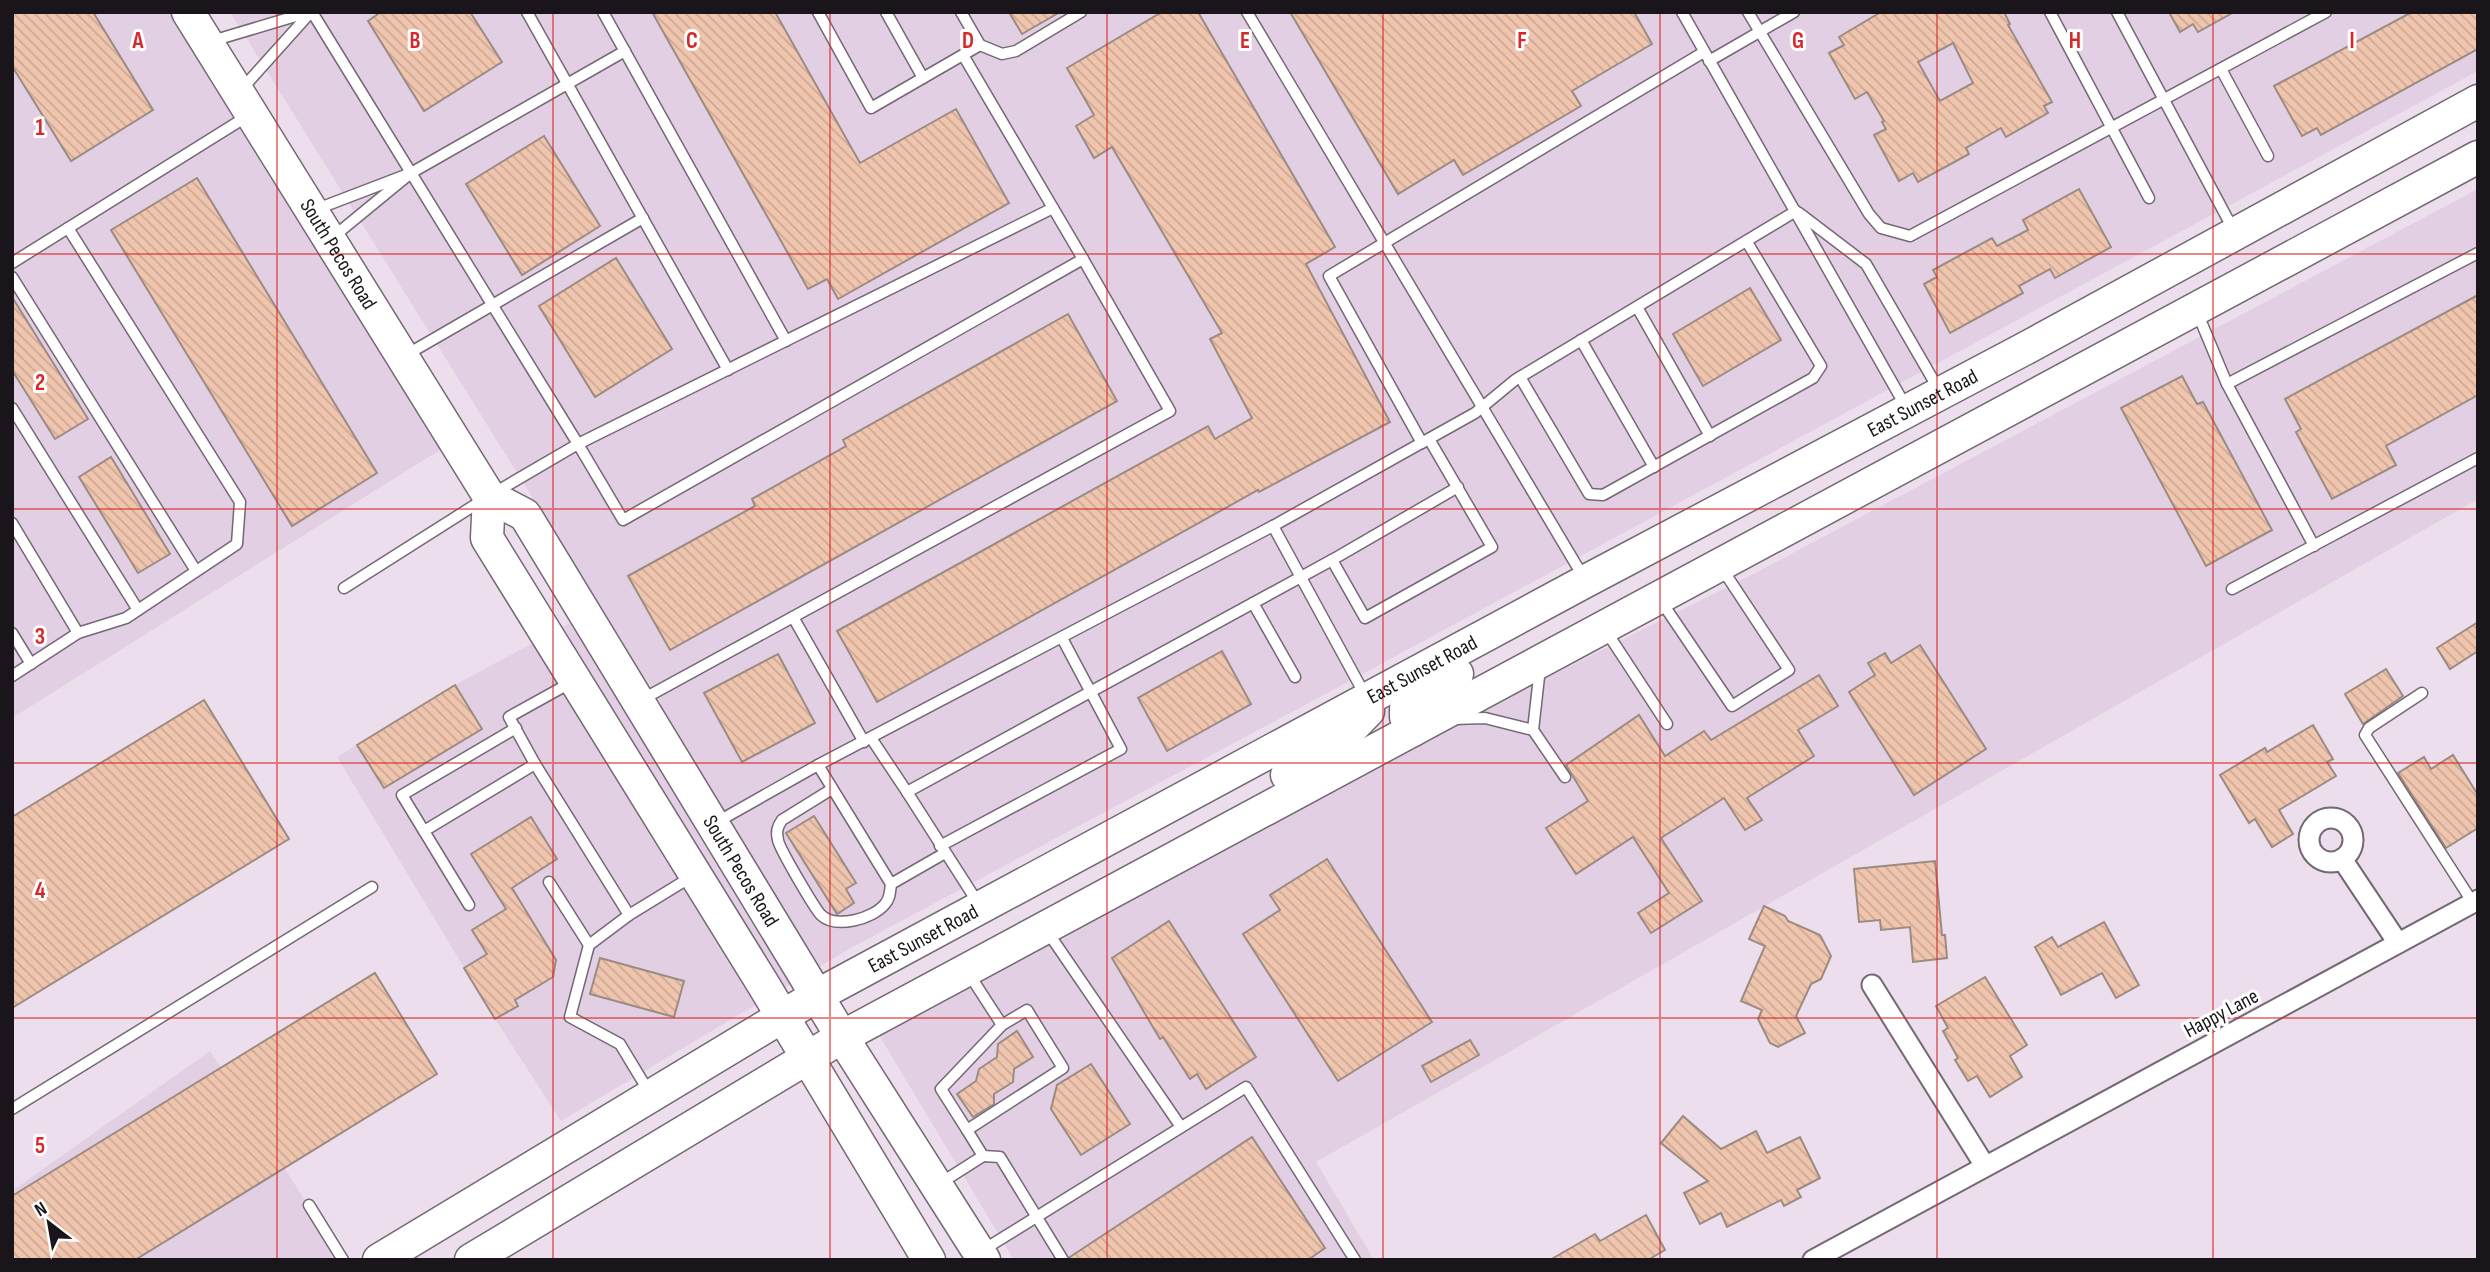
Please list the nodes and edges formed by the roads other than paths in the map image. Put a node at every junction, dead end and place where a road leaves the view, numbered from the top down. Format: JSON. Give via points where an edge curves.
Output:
{"nodes":[{"id":1,"x":188,"y":12,"type":"edge"},
{"id":2,"x":311,"y":12,"type":"edge"},
{"id":3,"x":527,"y":12,"type":"edge"},
{"id":4,"x":603,"y":12,"type":"edge"},
{"id":5,"x":818,"y":12,"type":"edge"},
{"id":6,"x":886,"y":12,"type":"edge"},
{"id":7,"x":961,"y":12,"type":"edge"},
{"id":8,"x":1082,"y":12,"type":"edge"},
{"id":9,"x":1247,"y":12,"type":"edge"},
{"id":10,"x":1682,"y":12,"type":"edge"},
{"id":11,"x":1748,"y":12,"type":"edge"},
{"id":12,"x":1794,"y":12,"type":"edge"},
{"id":13,"x":2050,"y":12,"type":"edge"},
{"id":14,"x":2117,"y":12,"type":"edge"},
{"id":15,"x":2326,"y":12,"type":"edge"},
{"id":16,"x":1759,"y":31,"type":"junction"},
{"id":17,"x":206,"y":42,"type":"junction"},
{"id":18,"x":980,"y":45,"type":"junction"},
{"id":19,"x":625,"y":51,"type":"junction"},
{"id":20,"x":963,"y":55,"type":"junction"},
{"id":21,"x":1707,"y":57,"type":"junction"},
{"id":22,"x":2221,"y":69,"type":"junction"},
{"id":23,"x":923,"y":78,"type":"junction"},
{"id":24,"x":567,"y":83,"type":"junction"},
{"id":25,"x":2164,"y":100,"type":"junction"},
{"id":26,"x":2478,"y":101,"type":"edge"},
{"id":27,"x":245,"y":103,"type":"junction"},
{"id":28,"x":2112,"y":128,"type":"junction"},
{"id":29,"x":2268,"y":156,"type":"dead end"},
{"id":30,"x":2477,"y":159,"type":"edge"},
{"id":31,"x":411,"y":173,"type":"junction"},
{"id":32,"x":2149,"y":198,"type":"dead end"},
{"id":33,"x":1054,"y":208,"type":"junction"},
{"id":34,"x":312,"y":211,"type":"junction"},
{"id":35,"x":1797,"y":211,"type":"junction"},
{"id":36,"x":643,"y":218,"type":"junction"},
{"id":37,"x":68,"y":228,"type":"junction"},
{"id":38,"x":2235,"y":233,"type":"junction"},
{"id":39,"x":330,"y":240,"type":"junction"},
{"id":40,"x":1383,"y":242,"type":"junction"},
{"id":41,"x":1747,"y":242,"type":"junction"},
{"id":42,"x":2478,"y":253,"type":"edge"},
{"id":43,"x":1083,"y":259,"type":"junction"},
{"id":44,"x":12,"y":263,"type":"edge"},
{"id":45,"x":12,"y":277,"type":"edge"},
{"id":46,"x":493,"y":306,"type":"junction"},
{"id":47,"x":1637,"y":307,"type":"junction"},
{"id":48,"x":2196,"y":309,"type":"junction"},
{"id":49,"x":1581,"y":340,"type":"junction"},
{"id":50,"x":786,"y":341,"type":"junction"},
{"id":51,"x":402,"y":357,"type":"junction"},
{"id":52,"x":729,"y":370,"type":"junction"},
{"id":53,"x":1520,"y":377,"type":"junction"},
{"id":54,"x":2227,"y":384,"type":"junction"},
{"id":55,"x":1941,"y":394,"type":"junction"},
{"id":56,"x":1482,"y":407,"type":"junction"},
{"id":57,"x":12,"y":408,"type":"edge"},
{"id":58,"x":1909,"y":411,"type":"junction"},
{"id":59,"x":1964,"y":433,"type":"junction"},
{"id":60,"x":1710,"y":436,"type":"junction"},
{"id":61,"x":1425,"y":441,"type":"junction"},
{"id":62,"x":578,"y":444,"type":"junction"},
{"id":63,"x":1931,"y":451,"type":"junction"},
{"id":64,"x":2478,"y":458,"type":"edge"},
{"id":65,"x":1654,"y":467,"type":"junction"},
{"id":66,"x":1458,"y":487,"type":"junction"},
{"id":67,"x":489,"y":496,"type":"junction"},
{"id":68,"x":12,"y":523,"type":"edge"},
{"id":69,"x":1273,"y":526,"type":"junction"},
{"id":70,"x":2314,"y":546,"type":"junction"},
{"id":71,"x":1332,"y":560,"type":"junction"},
{"id":72,"x":1720,"y":565,"type":"junction"},
{"id":73,"x":196,"y":572,"type":"junction"},
{"id":74,"x":1301,"y":577,"type":"junction"},
{"id":75,"x":1586,"y":581,"type":"junction"},
{"id":76,"x":344,"y":588,"type":"dead end"},
{"id":77,"x":2232,"y":589,"type":"dead end"},
{"id":78,"x":1659,"y":598,"type":"junction"},
{"id":79,"x":1254,"y":603,"type":"junction"},
{"id":80,"x":138,"y":610,"type":"junction"},
{"id":81,"x":793,"y":617,"type":"junction"},
{"id":82,"x":1518,"y":618,"type":"junction"},
{"id":83,"x":1604,"y":627,"type":"junction"},
{"id":84,"x":12,"y":633,"type":"edge"},
{"id":85,"x":78,"y":633,"type":"junction"},
{"id":86,"x":1062,"y":638,"type":"junction"},
{"id":87,"x":1541,"y":661,"type":"junction"},
{"id":88,"x":31,"y":664,"type":"junction"},
{"id":89,"x":12,"y":676,"type":"edge"},
{"id":90,"x":1295,"y":677,"type":"dead end"},
{"id":91,"x":575,"y":680,"type":"junction"},
{"id":92,"x":1091,"y":692,"type":"junction"},
{"id":93,"x":2422,"y":693,"type":"dead end"},
{"id":94,"x":1367,"y":699,"type":"junction"},
{"id":95,"x":639,"y":701,"type":"junction"},
{"id":96,"x":1667,"y":724,"type":"dead end"},
{"id":97,"x":516,"y":728,"type":"junction"},
{"id":98,"x":1413,"y":730,"type":"junction"},
{"id":99,"x":1533,"y":730,"type":"junction"},
{"id":100,"x":868,"y":740,"type":"junction"},
{"id":101,"x":535,"y":764,"type":"junction"},
{"id":102,"x":818,"y":765,"type":"junction"},
{"id":103,"x":1565,"y":778,"type":"dead end"},
{"id":104,"x":832,"y":789,"type":"junction"},
{"id":105,"x":907,"y":792,"type":"junction"},
{"id":106,"x":715,"y":824,"type":"junction"},
{"id":107,"x":424,"y":831,"type":"junction"},
{"id":108,"x":1217,"y":835,"type":"junction"},
{"id":109,"x":943,"y":850,"type":"junction"},
{"id":110,"x":2342,"y":859,"type":"dead end"},
{"id":111,"x":695,"y":874,"type":"junction"},
{"id":112,"x":549,"y":882,"type":"dead end"},
{"id":113,"x":891,"y":884,"type":"junction"},
{"id":114,"x":372,"y":887,"type":"dead end"},
{"id":115,"x":2475,"y":902,"type":"edge"},
{"id":116,"x":469,"y":905,"type":"dead end"},
{"id":117,"x":981,"y":907,"type":"junction"},
{"id":118,"x":629,"y":915,"type":"junction"},
{"id":119,"x":1045,"y":928,"type":"junction"},
{"id":120,"x":2398,"y":943,"type":"junction"},
{"id":121,"x":589,"y":945,"type":"junction"},
{"id":122,"x":967,"y":971,"type":"junction"},
{"id":123,"x":1872,"y":985,"type":"dead end"},
{"id":124,"x":818,"y":995,"type":"junction"},
{"id":125,"x":783,"y":1017,"type":"junction"},
{"id":126,"x":1002,"y":1024,"type":"junction"},
{"id":127,"x":842,"y":1037,"type":"junction"},
{"id":128,"x":807,"y":1058,"type":"junction"},
{"id":129,"x":651,"y":1096,"type":"junction"},
{"id":130,"x":12,"y":1109,"type":"edge"},
{"id":131,"x":1181,"y":1127,"type":"junction"},
{"id":132,"x":967,"y":1130,"type":"junction"},
{"id":133,"x":984,"y":1156,"type":"junction"},
{"id":134,"x":1985,"y":1166,"type":"junction"},
{"id":135,"x":937,"y":1186,"type":"junction"},
{"id":136,"x":309,"y":1205,"type":"dead end"},
{"id":137,"x":1036,"y":1218,"type":"junction"},
{"id":138,"x":982,"y":1256,"type":"edge"},
{"id":139,"x":343,"y":1260,"type":"edge"},
{"id":140,"x":379,"y":1260,"type":"edge"},
{"id":141,"x":471,"y":1260,"type":"edge"},
{"id":142,"x":929,"y":1260,"type":"edge"},
{"id":143,"x":1063,"y":1260,"type":"edge"},
{"id":144,"x":1355,"y":1260,"type":"edge"},
{"id":145,"x":1813,"y":1260,"type":"edge"}],
"edges":[{"from":1,"to":17,"type":"main road","name":"South Pecos Road"},
{"from":2,"to":17,"type":"lane"},
{"from":2,"to":27,"type":"lane"},
{"from":2,"to":31,"type":"lane"},
{"from":3,"to":24,"type":"lane"},
{"from":4,"to":19,"type":"lane"},
{"from":5,"to":23,"type":"lane","via":[[871,108]]},
{"from":6,"to":23,"type":"lane"},
{"from":7,"to":18,"type":"lane"},
{"from":8,"to":18,"type":"lane","via":[[1016,51],[1002,54]]},
{"from":9,"to":40,"type":"lane"},
{"from":10,"to":21,"type":"lane"},
{"from":11,"to":16,"type":"lane"},
{"from":12,"to":16,"type":"lane"},
{"from":13,"to":28,"type":"lane"},
{"from":14,"to":25,"type":"lane"},
{"from":15,"to":22,"type":"lane"},
{"from":16,"to":21,"type":"lane"},
{"from":16,"to":28,"type":"lane","via":[[1869,214],[1881,228],[1910,236]]},
{"from":17,"to":27,"type":"main road","name":"South Pecos Road"},
{"from":18,"to":20,"type":"lane"},
{"from":19,"to":24,"type":"lane"},
{"from":19,"to":50,"type":"lane"},
{"from":20,"to":23,"type":"lane"},
{"from":20,"to":33,"type":"lane"},
{"from":21,"to":35,"type":"lane"},
{"from":21,"to":40,"type":"lane"},
{"from":22,"to":25,"type":"lane"},
{"from":22,"to":29,"type":"lane"},
{"from":24,"to":31,"type":"lane"},
{"from":24,"to":36,"type":"lane"},
{"from":25,"to":28,"type":"lane"},
{"from":25,"to":38,"type":"lane"},
{"from":26,"to":38,"type":"main road","name":"East Sunset Road"},
{"from":27,"to":34,"type":"main road","name":"South Pecos Road"},
{"from":27,"to":37,"type":"lane"},
{"from":28,"to":32,"type":"lane"},
{"from":30,"to":48,"type":"main road"},
{"from":31,"to":34,"type":"lane"},
{"from":31,"to":39,"type":"lane"},
{"from":31,"to":46,"type":"lane"},
{"from":33,"to":43,"type":"lane"},
{"from":33,"to":50,"type":"lane"},
{"from":34,"to":39,"type":"main road","name":"South Pecos Road"},
{"from":35,"to":41,"type":"lane"},
{"from":35,"to":55,"type":"lane","via":[[1866,264]]},
{"from":35,"to":58,"type":"lane"},
{"from":36,"to":46,"type":"lane"},
{"from":36,"to":52,"type":"lane"},
{"from":37,"to":44,"type":"lane"},
{"from":37,"to":73,"type":"lane","via":[[240,502],[237,544]]},
{"from":38,"to":55,"type":"main road","name":"East Sunset Road"},
{"from":39,"to":51,"type":"main road","name":"South Pecos Road"},
{"from":40,"to":56,"type":"lane"},
{"from":40,"to":61,"type":"lane","via":[[1329,276]]},
{"from":41,"to":47,"type":"lane"},
{"from":41,"to":60,"type":"lane","via":[[1821,366],[1813,378]]},
{"from":42,"to":54,"type":"lane"},
{"from":43,"to":62,"type":"lane","via":[[623,520]]},
{"from":43,"to":81,"type":"lane","via":[[1170,411]]},
{"from":45,"to":73,"type":"lane"},
{"from":46,"to":51,"type":"lane"},
{"from":46,"to":62,"type":"lane"},
{"from":47,"to":49,"type":"lane"},
{"from":47,"to":60,"type":"lane"},
{"from":48,"to":54,"type":"lane"},
{"from":48,"to":59,"type":"main road"},
{"from":49,"to":53,"type":"lane"},
{"from":49,"to":65,"type":"lane"},
{"from":50,"to":52,"type":"lane"},
{"from":51,"to":67,"type":"main road","name":"South Pecos Road"},
{"from":52,"to":62,"type":"lane"},
{"from":53,"to":56,"type":"lane"},
{"from":53,"to":65,"type":"lane","via":[[1589,494],[1603,495]]},
{"from":54,"to":70,"type":"lane"},
{"from":55,"to":58,"type":"main road","name":"East Sunset Road"},
{"from":55,"to":59,"type":"main road"},
{"from":56,"to":61,"type":"lane"},
{"from":56,"to":75,"type":"lane"},
{"from":57,"to":80,"type":"lane"},
{"from":58,"to":63,"type":"main road"},
{"from":58,"to":75,"type":"main road","name":"East Sunset Road"},
{"from":59,"to":63,"type":"main road"},
{"from":60,"to":65,"type":"lane"},
{"from":61,"to":66,"type":"lane"},
{"from":61,"to":69,"type":"lane"},
{"from":62,"to":67,"type":"lane"},
{"from":63,"to":72,"type":"main road"},
{"from":64,"to":70,"type":"lane"},
{"from":66,"to":71,"type":"lane"},
{"from":66,"to":71,"type":"lane","via":[[1492,547],[1365,618]]},
{"from":67,"to":76,"type":"lane"},
{"from":67,"to":91,"type":"main road","name":"South Pecos Road","via":[[487,538]]},
{"from":67,"to":95,"type":"main road","name":"South Pecos Road","via":[[525,515]]},
{"from":68,"to":85,"type":"lane"},
{"from":69,"to":74,"type":"lane"},
{"from":69,"to":86,"type":"lane"},
{"from":70,"to":77,"type":"lane"},
{"from":71,"to":74,"type":"lane"},
{"from":72,"to":78,"type":"main road"},
{"from":72,"to":78,"type":"lane","via":[[1789,670],[1732,706]]},
{"from":73,"to":80,"type":"lane"},
{"from":74,"to":79,"type":"lane"},
{"from":74,"to":94,"type":"lane"},
{"from":75,"to":82,"type":"main road","name":"East Sunset Road"},
{"from":78,"to":83,"type":"main road"},
{"from":79,"to":90,"type":"lane"},
{"from":79,"to":92,"type":"lane"},
{"from":80,"to":85,"type":"lane"},
{"from":81,"to":95,"type":"lane"},
{"from":81,"to":100,"type":"lane"},
{"from":82,"to":94,"type":"main road","name":"East Sunset Road"},
{"from":82,"to":98,"type":"main road","via":[[1516,628],[1503,642],[1424,692],[1406,709]]},
{"from":83,"to":87,"type":"main road"},
{"from":83,"to":96,"type":"lane"},
{"from":84,"to":88,"type":"lane"},
{"from":85,"to":88,"type":"lane"},
{"from":86,"to":92,"type":"lane"},
{"from":86,"to":100,"type":"lane"},
{"from":87,"to":98,"type":"main road"},
{"from":87,"to":99,"type":"lane"},
{"from":88,"to":89,"type":"lane"},
{"from":91,"to":97,"type":"lane","via":[[509,717]]},
{"from":91,"to":111,"type":"main road","name":"South Pecos Road"},
{"from":92,"to":105,"type":"lane"},
{"from":92,"to":109,"type":"lane","via":[[1121,749]]},
{"from":93,"to":115,"type":"lane","via":[[2368,728],[2365,735]]},
{"from":94,"to":108,"type":"main road","via":[[1368,711],[1334,746],[1238,803],[1221,820]]},
{"from":94,"to":117,"type":"main road","name":"East Sunset Road"},
{"from":95,"to":106,"type":"main road","name":"South Pecos Road"},
{"from":97,"to":101,"type":"lane"},
{"from":97,"to":107,"type":"lane","via":[[402,795]]},
{"from":98,"to":99,"type":"lane","via":[[1452,719],[1485,718]]},
{"from":98,"to":108,"type":"main road"},
{"from":99,"to":103,"type":"lane"},
{"from":100,"to":102,"type":"lane"},
{"from":100,"to":105,"type":"lane"},
{"from":101,"to":107,"type":"lane"},
{"from":101,"to":118,"type":"lane"},
{"from":102,"to":104,"type":"lane"},
{"from":102,"to":106,"type":"lane"},
{"from":104,"to":113,"type":"lane"},
{"from":104,"to":113,"type":"lane","via":[[782,820],[777,828],[778,843],[821,916],[836,922],[873,914],[886,904]]},
{"from":105,"to":109,"type":"lane"},
{"from":106,"to":124,"type":"main road","name":"South Pecos Road"},
{"from":107,"to":116,"type":"lane"},
{"from":108,"to":119,"type":"main road"},
{"from":109,"to":113,"type":"lane"},
{"from":109,"to":117,"type":"lane"},
{"from":110,"to":120,"type":"street"},
{"from":111,"to":118,"type":"lane"},
{"from":111,"to":125,"type":"main road","name":"South Pecos Road"},
{"from":112,"to":121,"type":"lane"},
{"from":114,"to":130,"type":"lane"},
{"from":115,"to":120,"type":"street","name":"Happy Lane"},
{"from":117,"to":124,"type":"main road","name":"East Sunset Road"},
{"from":118,"to":121,"type":"lane"},
{"from":119,"to":122,"type":"main road"},
{"from":119,"to":131,"type":"lane"},
{"from":120,"to":134,"type":"street","name":"Happy Lane"},
{"from":121,"to":129,"type":"lane","via":[[570,1017],[620,1044]]},
{"from":122,"to":126,"type":"lane"},
{"from":122,"to":127,"type":"main road"},
{"from":123,"to":134,"type":"street"},
{"from":124,"to":125,"type":"main road","name":"East Sunset Road"},
{"from":124,"to":127,"type":"main road","name":"South Pecos Road"},
{"from":125,"to":128,"type":"main road","name":"South Pecos Road"},
{"from":125,"to":129,"type":"main road","name":"East Sunset Road"},
{"from":126,"to":132,"type":"lane","via":[[941,1089]]},
{"from":126,"to":132,"type":"lane","via":[[1027,1010],[1063,1068]]},
{"from":127,"to":128,"type":"main road"},
{"from":127,"to":135,"type":"main road","name":"South Pecos Road"},
{"from":128,"to":141,"type":"main road"},
{"from":128,"to":142,"type":"main road","name":"South Pecos Road"},
{"from":129,"to":140,"type":"main road","name":"East Sunset Road"},
{"from":131,"to":137,"type":"lane"},
{"from":131,"to":144,"type":"lane","via":[[1246,1087]]},
{"from":132,"to":133,"type":"lane"},
{"from":133,"to":135,"type":"lane"},
{"from":133,"to":137,"type":"lane","via":[[1000,1157]]},
{"from":134,"to":145,"type":"street","name":"Happy Lane"},
{"from":135,"to":138,"type":"main road","name":"South Pecos Road"},
{"from":136,"to":139,"type":"lane"},
{"from":137,"to":138,"type":"lane"},
{"from":137,"to":143,"type":"lane"}]}
